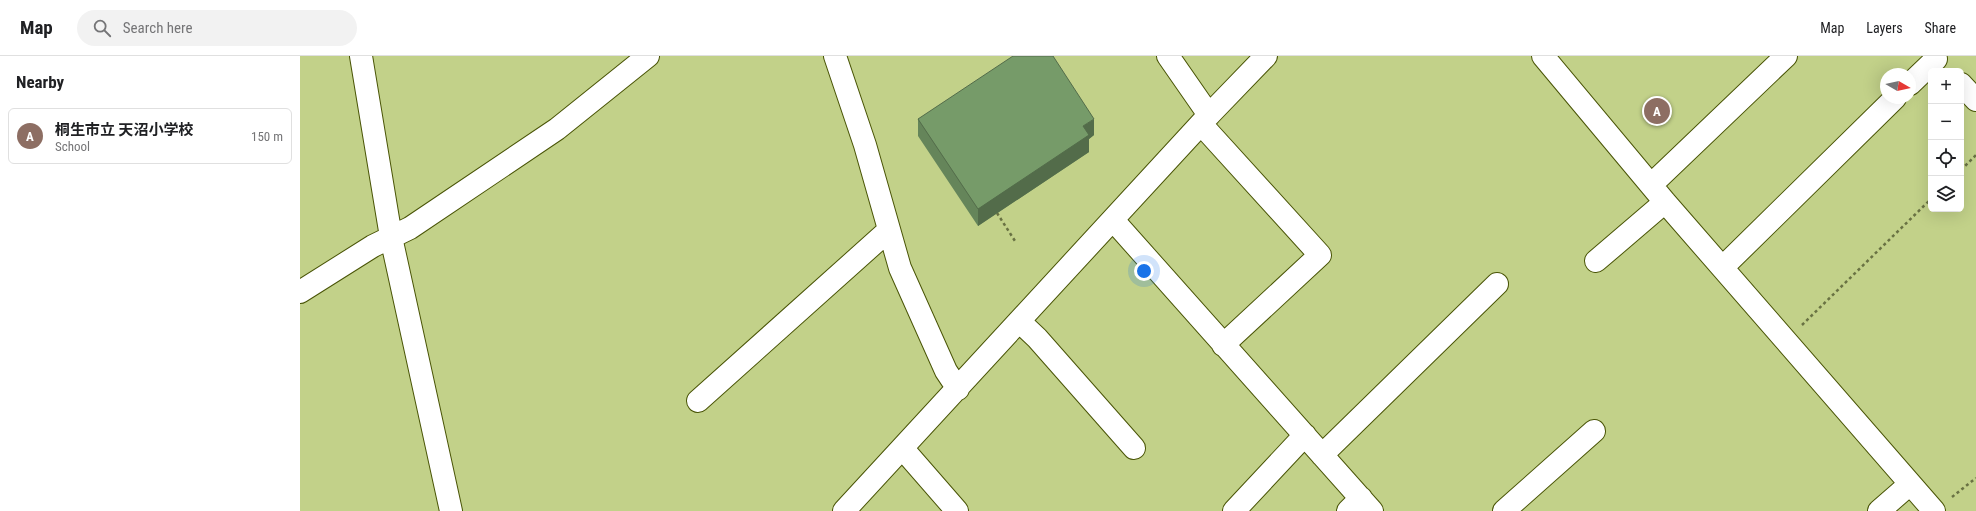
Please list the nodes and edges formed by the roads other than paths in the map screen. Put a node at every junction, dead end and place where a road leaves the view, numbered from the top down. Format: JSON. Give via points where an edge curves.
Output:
{"nodes":[{"id":1,"x":360,"y":56,"type":"edge"},
{"id":2,"x":648,"y":56,"type":"edge"},
{"id":3,"x":1168,"y":56,"type":"edge"},
{"id":4,"x":1266,"y":56,"type":"edge"},
{"id":5,"x":1543,"y":56,"type":"edge"},
{"id":6,"x":1786,"y":56,"type":"edge"},
{"id":7,"x":840,"y":58,"type":"edge"},
{"id":8,"x":1939,"y":62,"type":"edge"},
{"id":9,"x":1916,"y":79,"type":"edge"},
{"id":10,"x":1964,"y":87,"type":"edge"},
{"id":11,"x":1976,"y":100,"type":"edge"},
{"id":12,"x":1889,"y":104,"type":"edge"},
{"id":13,"x":1205,"y":120,"type":"junction"},
{"id":14,"x":1651,"y":185,"type":"junction"},
{"id":15,"x":1665,"y":202,"type":"junction"},
{"id":16,"x":1113,"y":220,"type":"junction"},
{"id":17,"x":889,"y":230,"type":"junction"},
{"id":18,"x":391,"y":237,"type":"junction"},
{"id":19,"x":1596,"y":260,"type":"dead end"},
{"id":20,"x":1723,"y":267,"type":"junction"},
{"id":21,"x":1498,"y":284,"type":"dead end"},
{"id":22,"x":300,"y":292,"type":"edge"},
{"id":23,"x":1019,"y":321,"type":"junction"},
{"id":24,"x":1223,"y":345,"type":"junction"},
{"id":25,"x":958,"y":389,"type":"junction"},
{"id":26,"x":698,"y":401,"type":"dead end"},
{"id":27,"x":1594,"y":431,"type":"dead end"},
{"id":28,"x":1305,"y":435,"type":"junction"},
{"id":29,"x":1134,"y":448,"type":"dead end"},
{"id":30,"x":903,"y":450,"type":"junction"},
{"id":31,"x":1322,"y":455,"type":"junction"},
{"id":32,"x":1910,"y":484,"type":"junction"},
{"id":33,"x":1360,"y":507,"type":"edge"},
{"id":34,"x":451,"y":511,"type":"edge"},
{"id":35,"x":844,"y":511,"type":"edge"},
{"id":36,"x":958,"y":511,"type":"edge"},
{"id":37,"x":1234,"y":511,"type":"edge"},
{"id":38,"x":1504,"y":511,"type":"edge"},
{"id":39,"x":1880,"y":511,"type":"edge"},
{"id":40,"x":1934,"y":511,"type":"edge"}],
"edges":[{"from":1,"to":18,"type":"street"},
{"from":2,"to":18,"type":"street","via":[[557,129],[410,228]]},
{"from":3,"to":13,"type":"street"},
{"from":4,"to":13,"type":"street"},
{"from":5,"to":14,"type":"street"},
{"from":6,"to":14,"type":"street"},
{"from":7,"to":17,"type":"street"},
{"from":8,"to":9,"type":"street"},
{"from":10,"to":11,"type":"street"},
{"from":12,"to":20,"type":"street"},
{"from":13,"to":16,"type":"street"},
{"from":13,"to":24,"type":"street","via":[[1320,254]]},
{"from":14,"to":15,"type":"street"},
{"from":15,"to":19,"type":"street"},
{"from":15,"to":20,"type":"street"},
{"from":16,"to":23,"type":"street"},
{"from":16,"to":24,"type":"street"},
{"from":17,"to":25,"type":"street","via":[[900,268],[946,371]]},
{"from":17,"to":26,"type":"street"},
{"from":18,"to":22,"type":"street"},
{"from":18,"to":34,"type":"street"},
{"from":20,"to":32,"type":"street"},
{"from":21,"to":31,"type":"street"},
{"from":23,"to":25,"type":"street"},
{"from":23,"to":29,"type":"street"},
{"from":24,"to":28,"type":"street"},
{"from":25,"to":30,"type":"street"},
{"from":27,"to":38,"type":"street"},
{"from":28,"to":31,"type":"street"},
{"from":28,"to":37,"type":"street"},
{"from":30,"to":35,"type":"street"},
{"from":30,"to":36,"type":"street"},
{"from":31,"to":33,"type":"street"},
{"from":32,"to":39,"type":"street"},
{"from":32,"to":40,"type":"street"}]}
